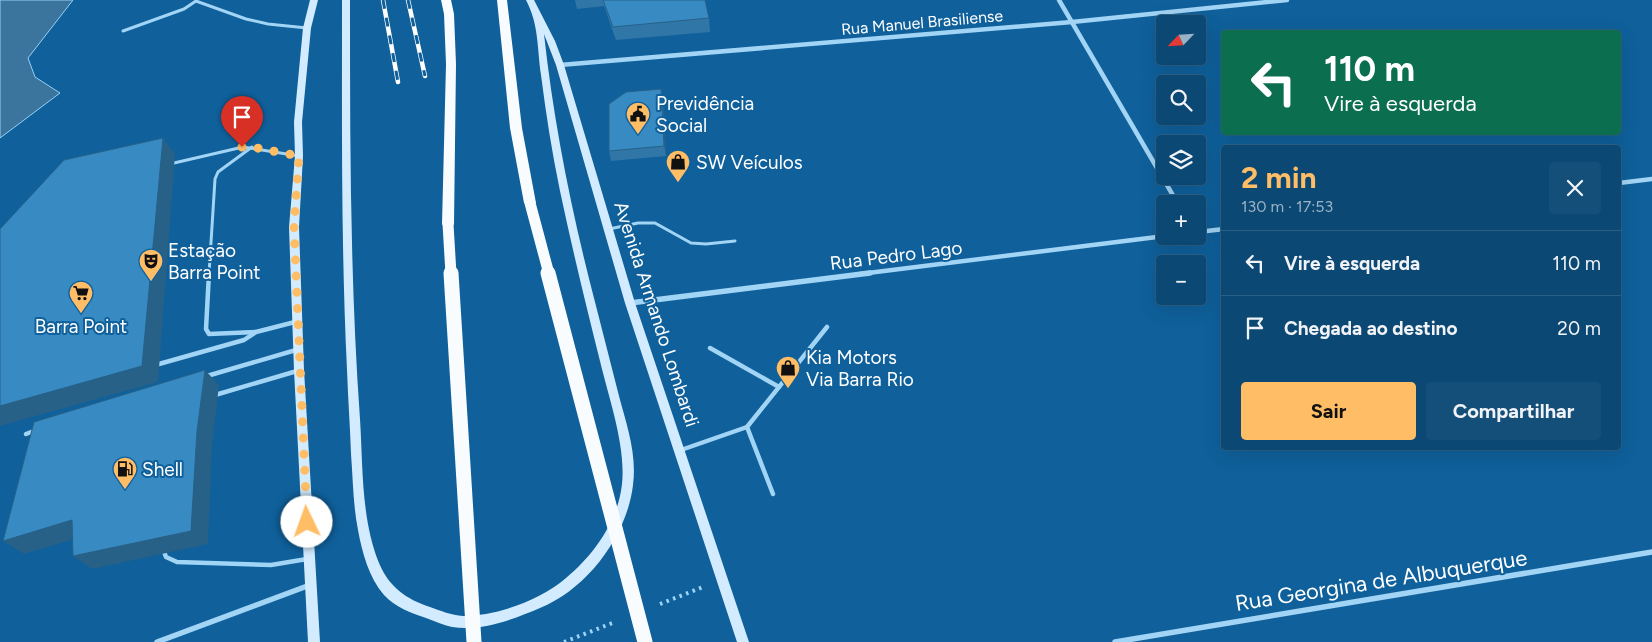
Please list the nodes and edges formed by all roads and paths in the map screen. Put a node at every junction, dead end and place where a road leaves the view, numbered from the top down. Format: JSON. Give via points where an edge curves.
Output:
{"nodes":[{"id":1,"x":314,"y":0,"type":"edge"},
{"id":2,"x":346,"y":0,"type":"edge"},
{"id":3,"x":446,"y":0,"type":"edge"},
{"id":4,"x":502,"y":0,"type":"edge"},
{"id":5,"x":530,"y":0,"type":"edge"},
{"id":6,"x":1059,"y":0,"type":"edge"},
{"id":7,"x":1287,"y":0,"type":"edge"},
{"id":8,"x":196,"y":1,"type":"edge"},
{"id":9,"x":538,"y":14,"type":"junction"},
{"id":10,"x":1072,"y":22,"type":"junction"},
{"id":11,"x":306,"y":28,"type":"junction"},
{"id":12,"x":123,"y":31,"type":"dead end"},
{"id":13,"x":560,"y":65,"type":"junction"},
{"id":14,"x":252,"y":147,"type":"junction"},
{"id":15,"x":299,"y":156,"type":"junction"},
{"id":16,"x":174,"y":163,"type":"dead end"},
{"id":17,"x":1652,"y":179,"type":"edge"},
{"id":18,"x":1621,"y":183,"type":"edge"},
{"id":19,"x":1173,"y":195,"type":"edge"},
{"id":20,"x":608,"y":229,"type":"junction"},
{"id":21,"x":1221,"y":229,"type":"edge"},
{"id":22,"x":1206,"y":231,"type":"edge"},
{"id":23,"x":1156,"y":237,"type":"edge"},
{"id":24,"x":735,"y":241,"type":"dead end"},
{"id":25,"x":630,"y":303,"type":"junction"},
{"id":26,"x":298,"y":321,"type":"junction"},
{"id":27,"x":827,"y":327,"type":"dead end"},
{"id":28,"x":256,"y":332,"type":"junction"},
{"id":29,"x":710,"y":348,"type":"dead end"},
{"id":30,"x":299,"y":349,"type":"junction"},
{"id":31,"x":159,"y":364,"type":"dead end"},
{"id":32,"x":299,"y":370,"type":"junction"},
{"id":33,"x":200,"y":378,"type":"edge"},
{"id":34,"x":779,"y":387,"type":"junction"},
{"id":35,"x":208,"y":397,"type":"dead end"},
{"id":36,"x":747,"y":427,"type":"junction"},
{"id":37,"x":26,"y":434,"type":"dead end"},
{"id":38,"x":38,"y":439,"type":"edge"},
{"id":39,"x":679,"y":450,"type":"junction"},
{"id":40,"x":773,"y":494,"type":"dead end"},
{"id":41,"x":162,"y":547,"type":"edge"},
{"id":42,"x":1652,"y":552,"type":"edge"},
{"id":43,"x":309,"y":559,"type":"junction"},
{"id":44,"x":311,"y":585,"type":"junction"},
{"id":45,"x":157,"y":642,"type":"edge"},
{"id":46,"x":314,"y":642,"type":"edge"},
{"id":47,"x":474,"y":642,"type":"edge"},
{"id":48,"x":646,"y":642,"type":"edge"},
{"id":49,"x":743,"y":642,"type":"edge"},
{"id":50,"x":1115,"y":642,"type":"edge"}],
"edges":[{"from":1,"to":11,"type":"main road"},
{"from":2,"to":9,"type":"main road","via":[[346,212],[353,394],[369,558],[385,588],[407,606],[456,622],[493,618],[531,607],[565,589],[596,557],[615,524],[627,492],[629,458],[567,202],[546,88]]},
{"from":3,"to":47,"type":"highway","bridge":true,"via":[[451,64],[448,224]]},
{"from":4,"to":48,"type":"highway","bridge":true,"via":[[516,128],[530,202]]},
{"from":5,"to":9,"type":"main road","name":"Avenida Armando Lombardi"},
{"from":6,"to":10,"type":"street"},
{"from":7,"to":10,"type":"street","name":"Rua Manuel Brasiliense"},
{"from":8,"to":11,"type":"lane","via":[[246,19]]},
{"from":8,"to":12,"type":"lane","via":[[177,12]]},
{"from":9,"to":13,"type":"main road","name":"Avenida Armando Lombardi"},
{"from":10,"to":13,"type":"street","name":"Rua Manuel Brasiliense"},
{"from":10,"to":19,"type":"street"},
{"from":11,"to":15,"type":"main road","via":[[298,122]]},
{"from":13,"to":20,"type":"main road","name":"Avenida Armando Lombardi"},
{"from":14,"to":15,"type":"lane"},
{"from":14,"to":16,"type":"lane"},
{"from":14,"to":28,"type":"lane","via":[[218,172],[215,179],[206,329],[215,336],[248,330]]},
{"from":15,"to":26,"type":"main road","via":[[294,227]]},
{"from":17,"to":18,"type":"street"},
{"from":20,"to":24,"type":"lane","via":[[654,223],[694,243]]},
{"from":20,"to":25,"type":"main road","name":"Avenida Armando Lombardi"},
{"from":21,"to":22,"type":"street"},
{"from":23,"to":25,"type":"street","name":"Rua Pedro Lago"},
{"from":25,"to":39,"type":"main road","name":"Avenida Armando Lombardi"},
{"from":26,"to":28,"type":"lane"},
{"from":26,"to":30,"type":"main road"},
{"from":27,"to":34,"type":"lane"},
{"from":28,"to":31,"type":"lane","via":[[244,340]]},
{"from":29,"to":34,"type":"lane"},
{"from":30,"to":32,"type":"main road"},
{"from":30,"to":33,"type":"lane"},
{"from":32,"to":35,"type":"lane"},
{"from":32,"to":43,"type":"main road"},
{"from":34,"to":36,"type":"lane"},
{"from":36,"to":39,"type":"lane"},
{"from":36,"to":40,"type":"lane"},
{"from":37,"to":38,"type":"lane","via":[[39,430]]},
{"from":39,"to":49,"type":"main road","name":"Avenida Armando Lombardi"},
{"from":41,"to":43,"type":"lane","via":[[166,557],[177,562],[271,565]]},
{"from":42,"to":50,"type":"street","name":"Rua Georgina de Albuquerque"},
{"from":43,"to":44,"type":"main road"},
{"from":44,"to":45,"type":"street"},
{"from":44,"to":46,"type":"main road"}]}
